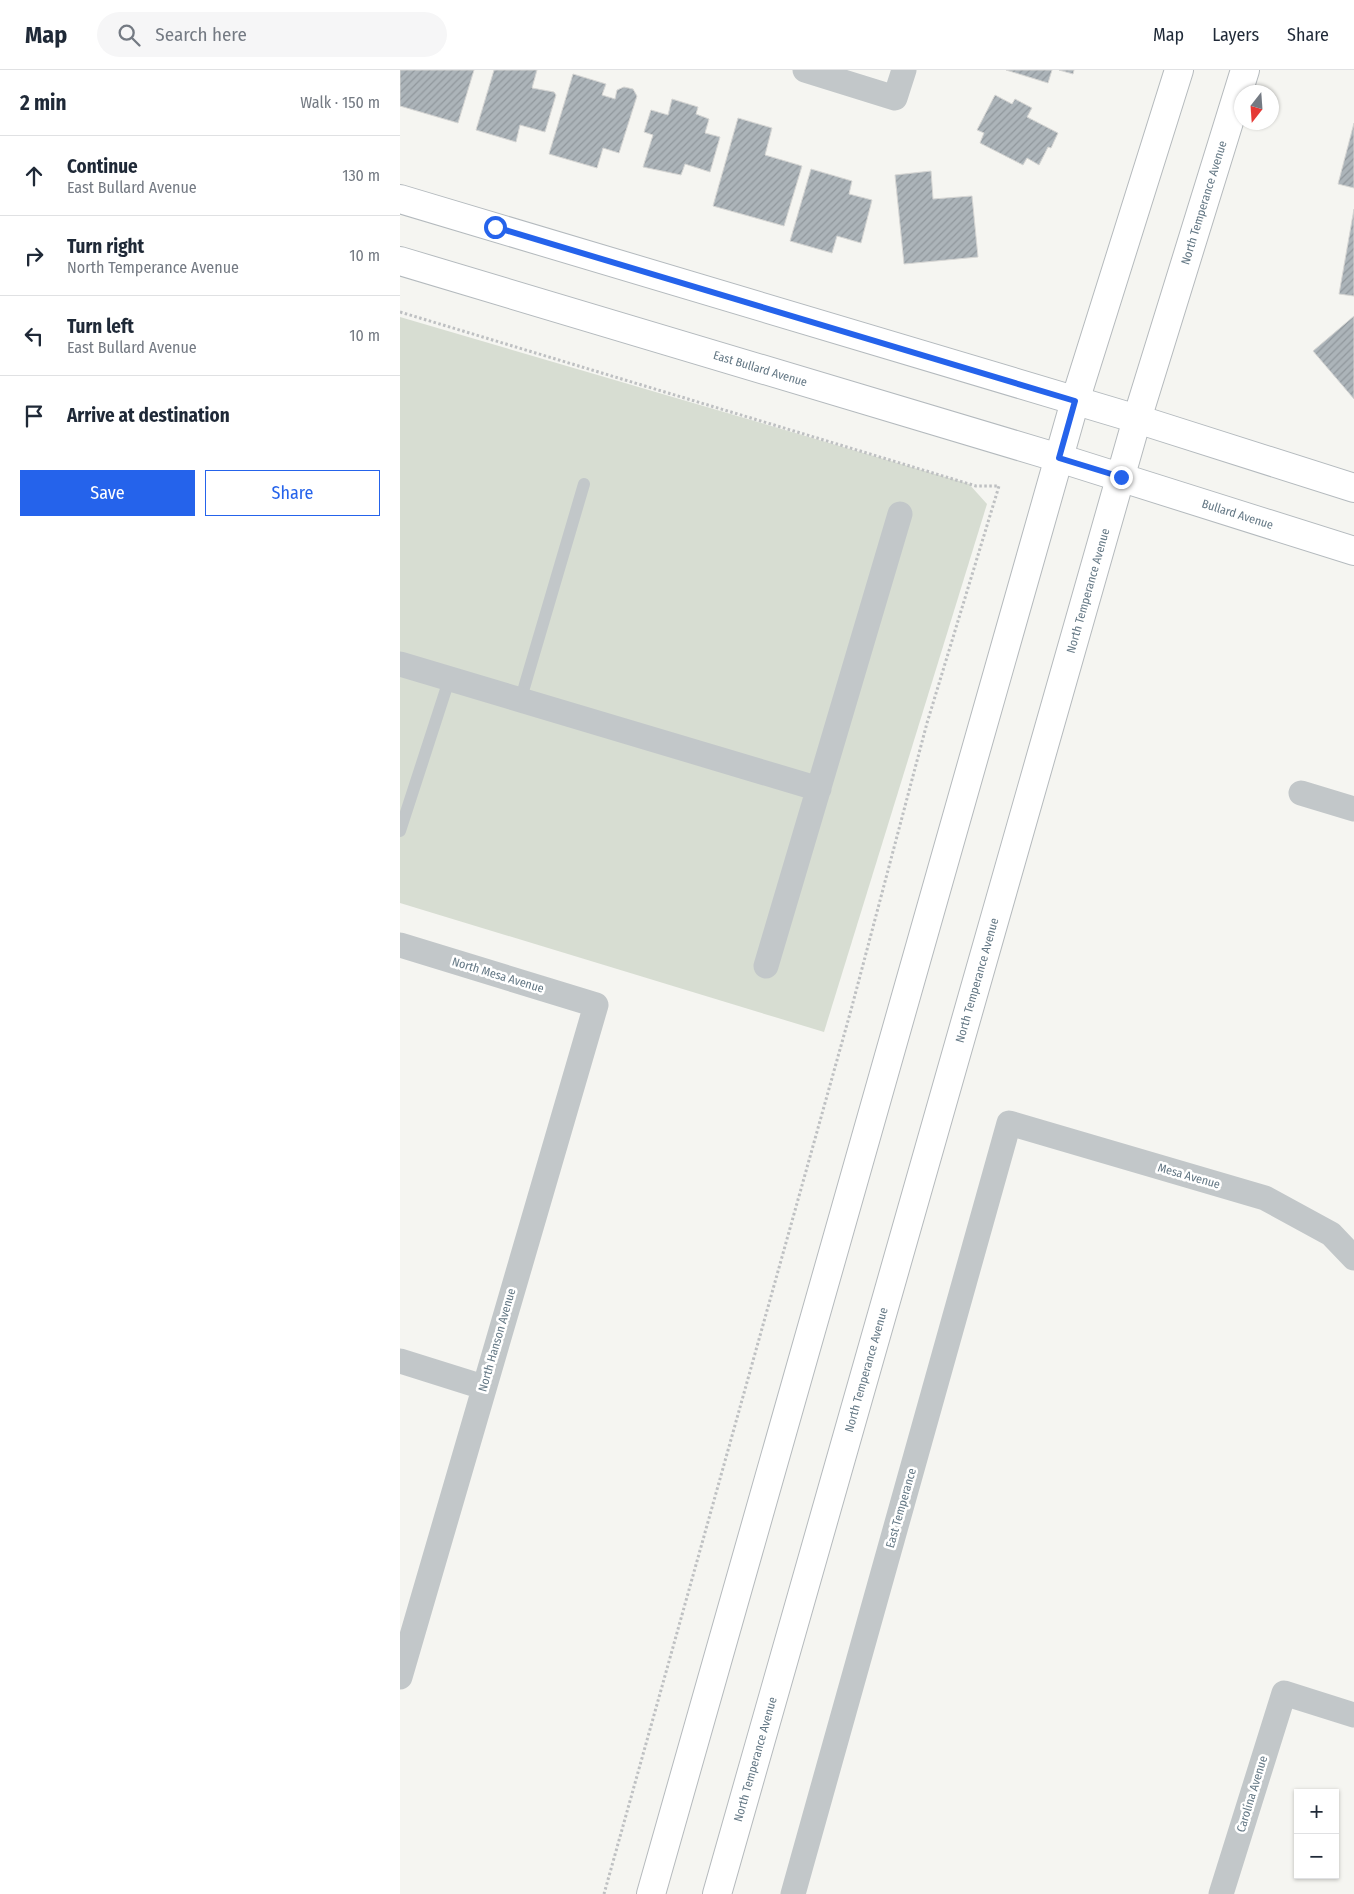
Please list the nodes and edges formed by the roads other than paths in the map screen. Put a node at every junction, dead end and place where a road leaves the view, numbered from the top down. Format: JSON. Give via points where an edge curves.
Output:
{"nodes":[{"id":1,"x":805,"y":70,"type":"edge"},
{"id":2,"x":904,"y":70,"type":"edge"},
{"id":3,"x":1179,"y":70,"type":"edge"},
{"id":4,"x":1245,"y":70,"type":"edge"},
{"id":5,"x":400,"y":199,"type":"edge"},
{"id":6,"x":400,"y":261,"type":"edge"},
{"id":7,"x":1075,"y":401,"type":"junction"},
{"id":8,"x":1137,"y":419,"type":"junction"},
{"id":9,"x":1059,"y":458,"type":"junction"},
{"id":10,"x":1121,"y":477,"type":"junction"},
{"id":11,"x":584,"y":484,"type":"dead end"},
{"id":12,"x":1354,"y":488,"type":"edge"},
{"id":13,"x":900,"y":514,"type":"dead end"},
{"id":14,"x":1354,"y":551,"type":"edge"},
{"id":15,"x":400,"y":664,"type":"edge"},
{"id":16,"x":450,"y":677,"type":"junction"},
{"id":17,"x":521,"y":698,"type":"junction"},
{"id":18,"x":820,"y":788,"type":"junction"},
{"id":19,"x":1302,"y":793,"type":"dead end"},
{"id":20,"x":1354,"y":809,"type":"edge"},
{"id":21,"x":400,"y":831,"type":"edge"},
{"id":22,"x":400,"y":945,"type":"edge"},
{"id":23,"x":766,"y":966,"type":"dead end"},
{"id":24,"x":596,"y":1004,"type":"joint"},
{"id":25,"x":1009,"y":1123,"type":"joint"},
{"id":26,"x":1354,"y":1258,"type":"edge"},
{"id":27,"x":400,"y":1361,"type":"edge"},
{"id":28,"x":483,"y":1387,"type":"junction"},
{"id":29,"x":400,"y":1677,"type":"edge"},
{"id":30,"x":1354,"y":1715,"type":"edge"},
{"id":31,"x":651,"y":1894,"type":"edge"},
{"id":32,"x":717,"y":1894,"type":"edge"},
{"id":33,"x":793,"y":1894,"type":"edge"},
{"id":34,"x":1221,"y":1894,"type":"edge"}],
"edges":[{"from":1,"to":2,"type":"street","via":[[896,98]]},
{"from":3,"to":7,"type":"main road"},
{"from":4,"to":8,"type":"main road","name":"North Temperance Avenue"},
{"from":5,"to":7,"type":"main road"},
{"from":6,"to":9,"type":"main road","name":"East Bullard Avenue"},
{"from":7,"to":8,"type":"main road"},
{"from":7,"to":9,"type":"main road"},
{"from":8,"to":10,"type":"main road","name":"North Temperance Avenue"},
{"from":8,"to":12,"type":"main road"},
{"from":9,"to":10,"type":"main road","name":"East Bullard Avenue"},
{"from":9,"to":31,"type":"main road"},
{"from":10,"to":14,"type":"main road","name":"Bullard Avenue"},
{"from":10,"to":32,"type":"main road","name":"North Temperance Avenue"},
{"from":11,"to":17,"type":"lane"},
{"from":13,"to":18,"type":"street"},
{"from":15,"to":16,"type":"street"},
{"from":16,"to":17,"type":"street"},
{"from":16,"to":21,"type":"lane"},
{"from":17,"to":18,"type":"street"},
{"from":18,"to":23,"type":"street"},
{"from":19,"to":20,"type":"street"},
{"from":22,"to":24,"type":"street","name":"North Mesa Avenue"},
{"from":24,"to":28,"type":"street","name":"North Hanson Avenue"},
{"from":25,"to":26,"type":"street","name":"Mesa Avenue","via":[[1265,1198],[1331,1234]]},
{"from":25,"to":33,"type":"street","name":"East Temperance"},
{"from":27,"to":28,"type":"street"},
{"from":28,"to":29,"type":"street","name":"North Hanson Avenue"},
{"from":30,"to":34,"type":"street","name":"Carolina Avenue","via":[[1284,1693]]}]}
